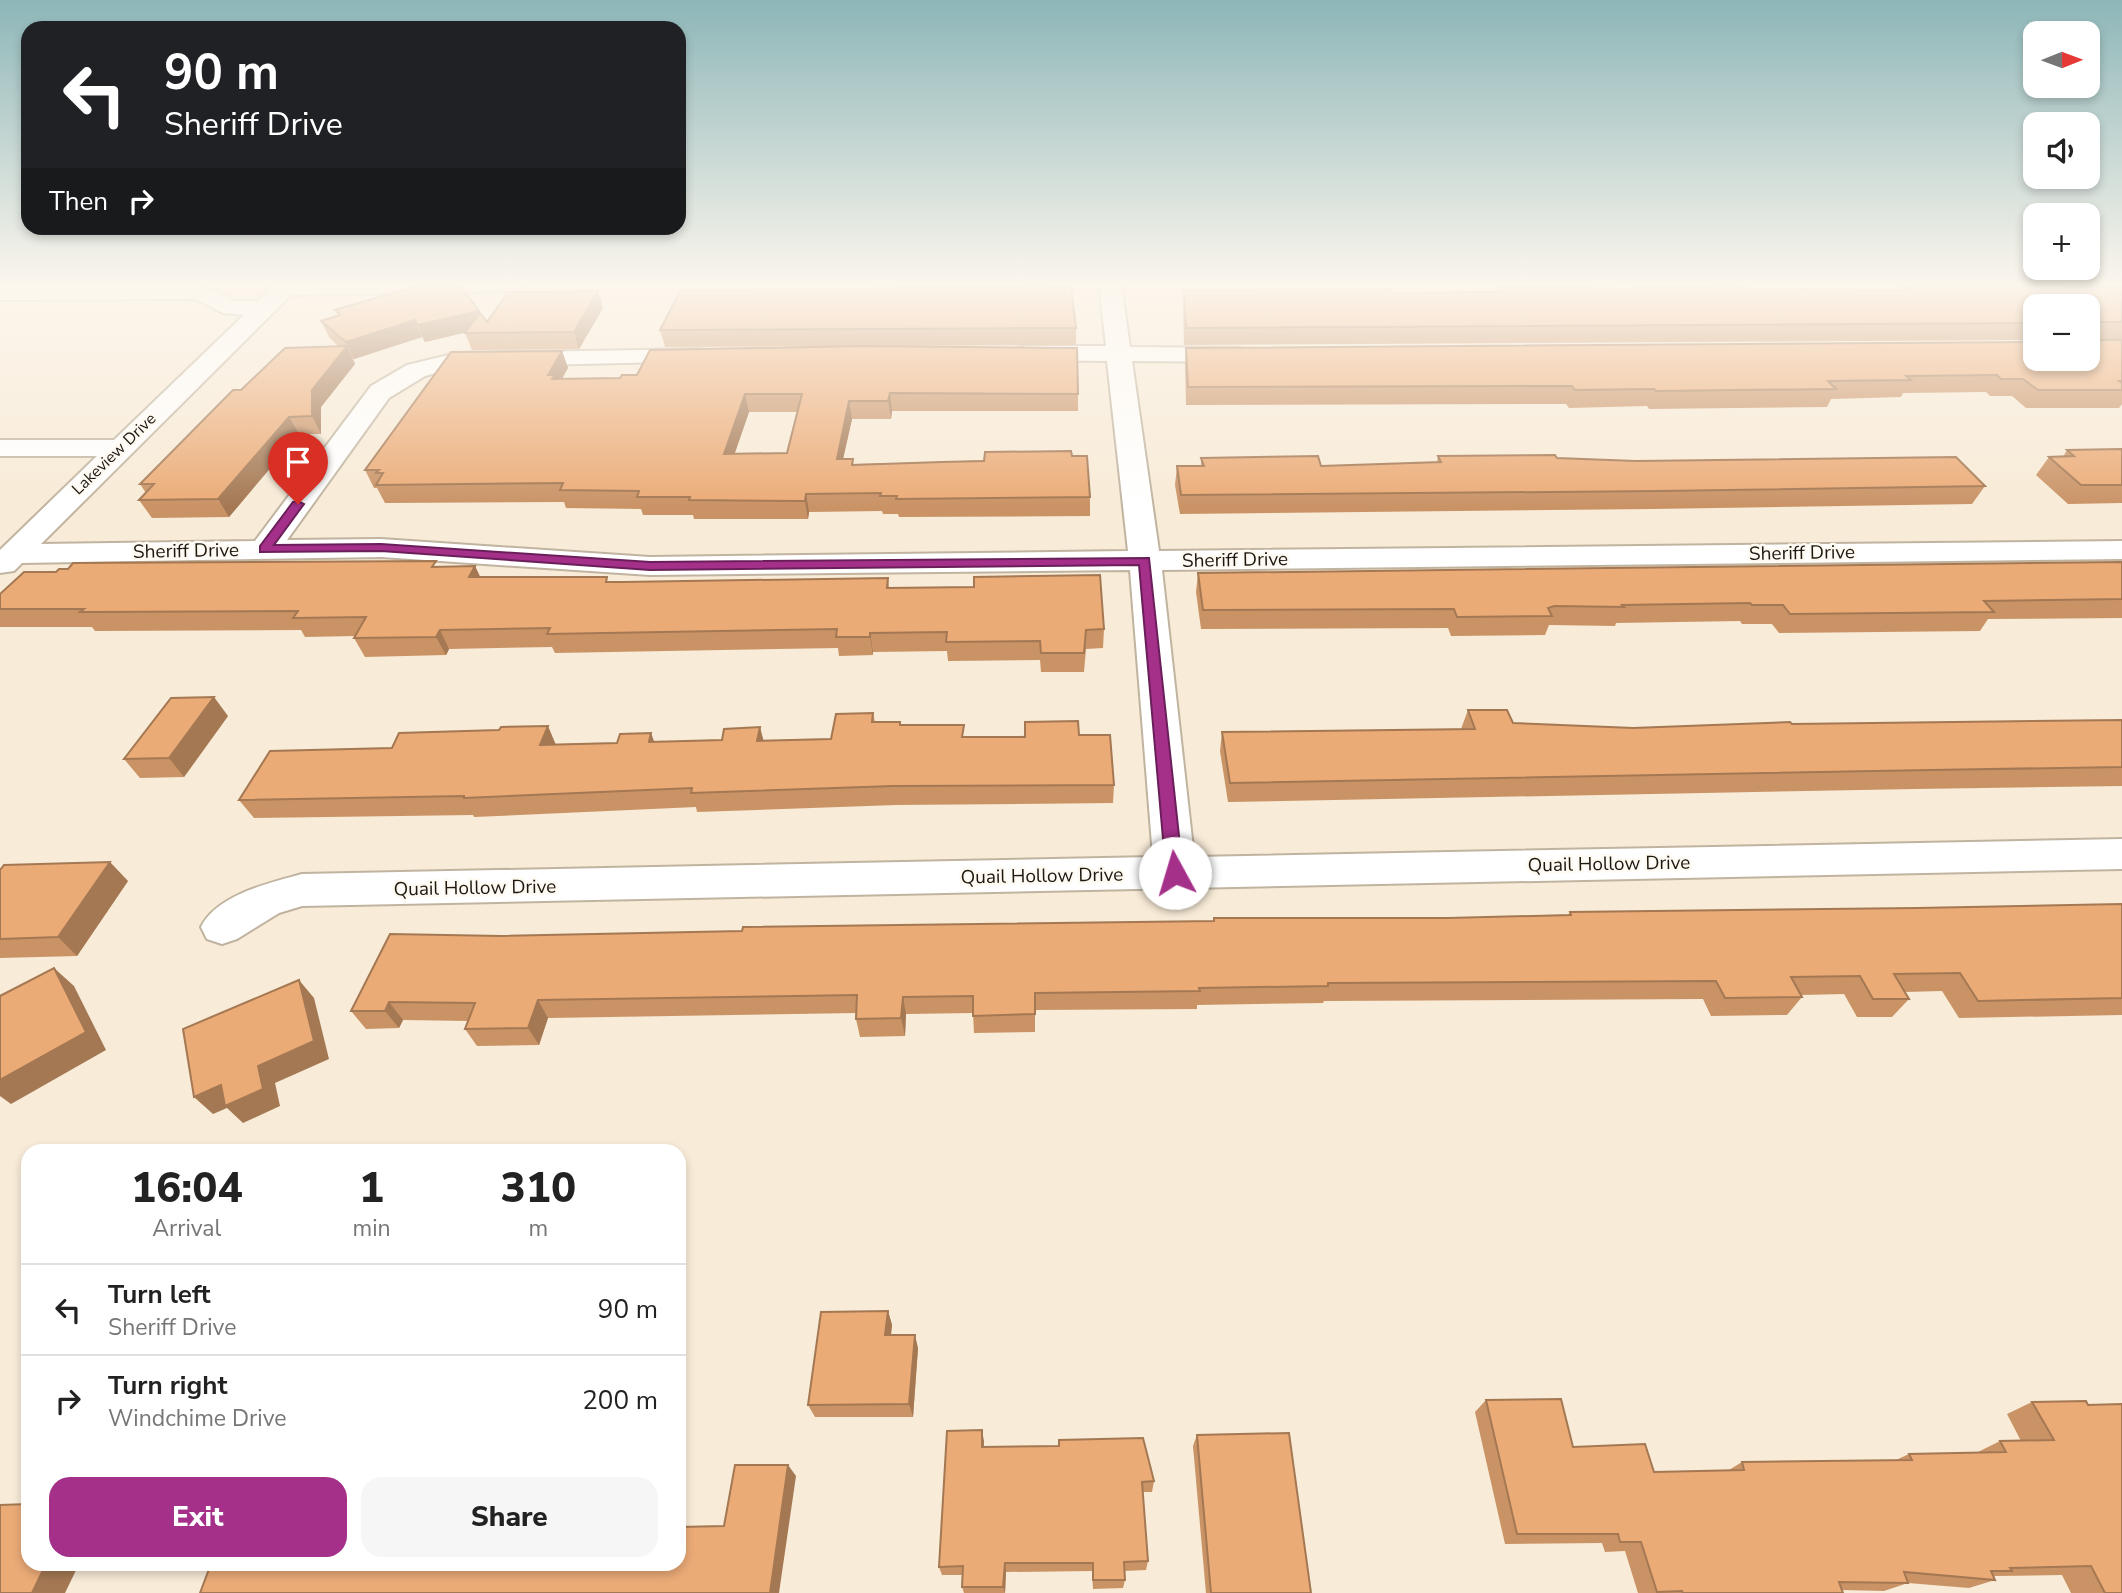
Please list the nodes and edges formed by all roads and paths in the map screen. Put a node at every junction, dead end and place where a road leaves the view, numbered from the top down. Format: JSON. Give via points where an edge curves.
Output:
{"nodes":[{"id":1,"x":213,"y":358,"type":"edge"},
{"id":2,"x":569,"y":358,"type":"edge"},
{"id":3,"x":1122,"y":358,"type":"edge"},
{"id":4,"x":121,"y":448,"type":"junction"},
{"id":5,"x":0,"y":449,"type":"edge"},
{"id":6,"x":265,"y":549,"type":"junction"},
{"id":7,"x":2122,"y":550,"type":"edge"},
{"id":8,"x":6,"y":560,"type":"edge"},
{"id":9,"x":1145,"y":561,"type":"junction"},
{"id":10,"x":2122,"y":854,"type":"edge"},
{"id":11,"x":1175,"y":873,"type":"junction"},
{"id":12,"x":222,"y":927,"type":"dead end"}],
"edges":[{"from":1,"to":4,"type":"street","name":"Lakeview Drive"},
{"from":2,"to":6,"type":"street","via":[[457,360],[406,373],[380,392]]},
{"from":3,"to":9,"type":"street"},
{"from":4,"to":5,"type":"street"},
{"from":4,"to":8,"type":"street","name":"Lakeview Drive"},
{"from":6,"to":8,"type":"street","name":"Sheriff Drive"},
{"from":6,"to":9,"type":"street","name":"Sheriff Drive","via":[[381,548],[650,566]]},
{"from":7,"to":9,"type":"street","name":"Sheriff Drive"},
{"from":9,"to":11,"type":"street"},
{"from":10,"to":11,"type":"street","name":"Quail Hollow Drive"},
{"from":11,"to":12,"type":"street","name":"Quail Hollow Drive","via":[[302,890],[266,900]]}]}
